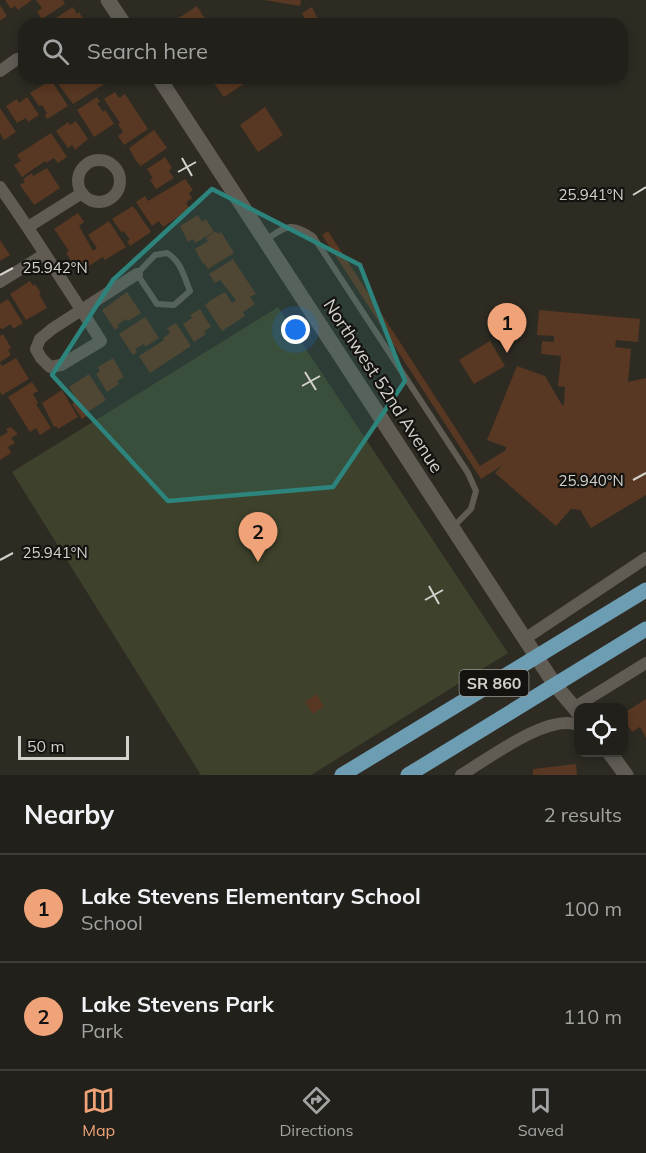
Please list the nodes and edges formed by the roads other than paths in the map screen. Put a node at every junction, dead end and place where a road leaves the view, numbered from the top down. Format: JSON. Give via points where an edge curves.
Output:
{"nodes":[{"id":1,"x":108,"y":0,"type":"edge"},
{"id":2,"x":120,"y":18,"type":"edge"},
{"id":3,"x":17,"y":59,"type":"dead end"},
{"id":4,"x":0,"y":71,"type":"edge"},
{"id":5,"x":163,"y":84,"type":"edge"},
{"id":6,"x":0,"y":187,"type":"edge"},
{"id":7,"x":82,"y":193,"type":"dead end"},
{"id":8,"x":28,"y":227,"type":"junction"},
{"id":9,"x":265,"y":240,"type":"junction"},
{"id":10,"x":45,"y":254,"type":"junction"},
{"id":11,"x":137,"y":274,"type":"junction"},
{"id":12,"x":0,"y":282,"type":"edge"},
{"id":13,"x":82,"y":310,"type":"junction"},
{"id":14,"x":453,"y":527,"type":"junction"},
{"id":15,"x":646,"y":558,"type":"edge"},
{"id":16,"x":646,"y":590,"type":"edge"},
{"id":17,"x":646,"y":629,"type":"edge"},
{"id":18,"x":526,"y":638,"type":"junction"},
{"id":19,"x":537,"y":656,"type":"junction"},
{"id":20,"x":646,"y":663,"type":"edge"},
{"id":21,"x":555,"y":685,"type":"junction"},
{"id":22,"x":586,"y":703,"type":"edge"},
{"id":23,"x":574,"y":706,"type":"edge"},
{"id":24,"x":574,"y":725,"type":"edge"},
{"id":25,"x":612,"y":757,"type":"edge"},
{"id":26,"x":342,"y":775,"type":"edge"},
{"id":27,"x":408,"y":775,"type":"edge"},
{"id":28,"x":461,"y":775,"type":"edge"},
{"id":29,"x":626,"y":775,"type":"edge"}],
"edges":[{"from":1,"to":2,"type":"street"},
{"from":3,"to":4,"type":"street"},
{"from":5,"to":9,"type":"street","name":"Northwest 52nd Avenue"},
{"from":6,"to":8,"type":"street"},
{"from":7,"to":8,"type":"street"},
{"from":8,"to":10,"type":"street"},
{"from":9,"to":14,"type":"street","name":"Northwest 52nd Avenue"},
{"from":9,"to":14,"type":"lane","via":[[285,227],[299,226],[313,236],[449,443],[476,491],[471,509]]},
{"from":10,"to":12,"type":"street"},
{"from":10,"to":13,"type":"street"},
{"from":11,"to":11,"type":"lane","via":[[157,304],[174,305],[190,291],[175,257],[167,252],[155,255]]},
{"from":11,"to":13,"type":"street"},
{"from":13,"to":13,"type":"street","via":[[101,341],[50,368],[36,349],[40,339]]},
{"from":14,"to":18,"type":"street","name":"Northwest 52nd Avenue"},
{"from":15,"to":18,"type":"street"},
{"from":16,"to":19,"type":"main road","number":"SR 860"},
{"from":17,"to":21,"type":"main road","number":"SR 860"},
{"from":18,"to":19,"type":"street","name":"Northwest 52nd Avenue"},
{"from":19,"to":21,"type":"street","name":"Northwest 52nd Avenue"},
{"from":19,"to":26,"type":"main road","number":"SR 860"},
{"from":20,"to":22,"type":"street"},
{"from":21,"to":23,"type":"street","name":"Northwest 52nd Avenue"},
{"from":21,"to":27,"type":"main road","number":"SR 860"},
{"from":24,"to":28,"type":"street","via":[[541,727]]},
{"from":25,"to":29,"type":"street"}]}
